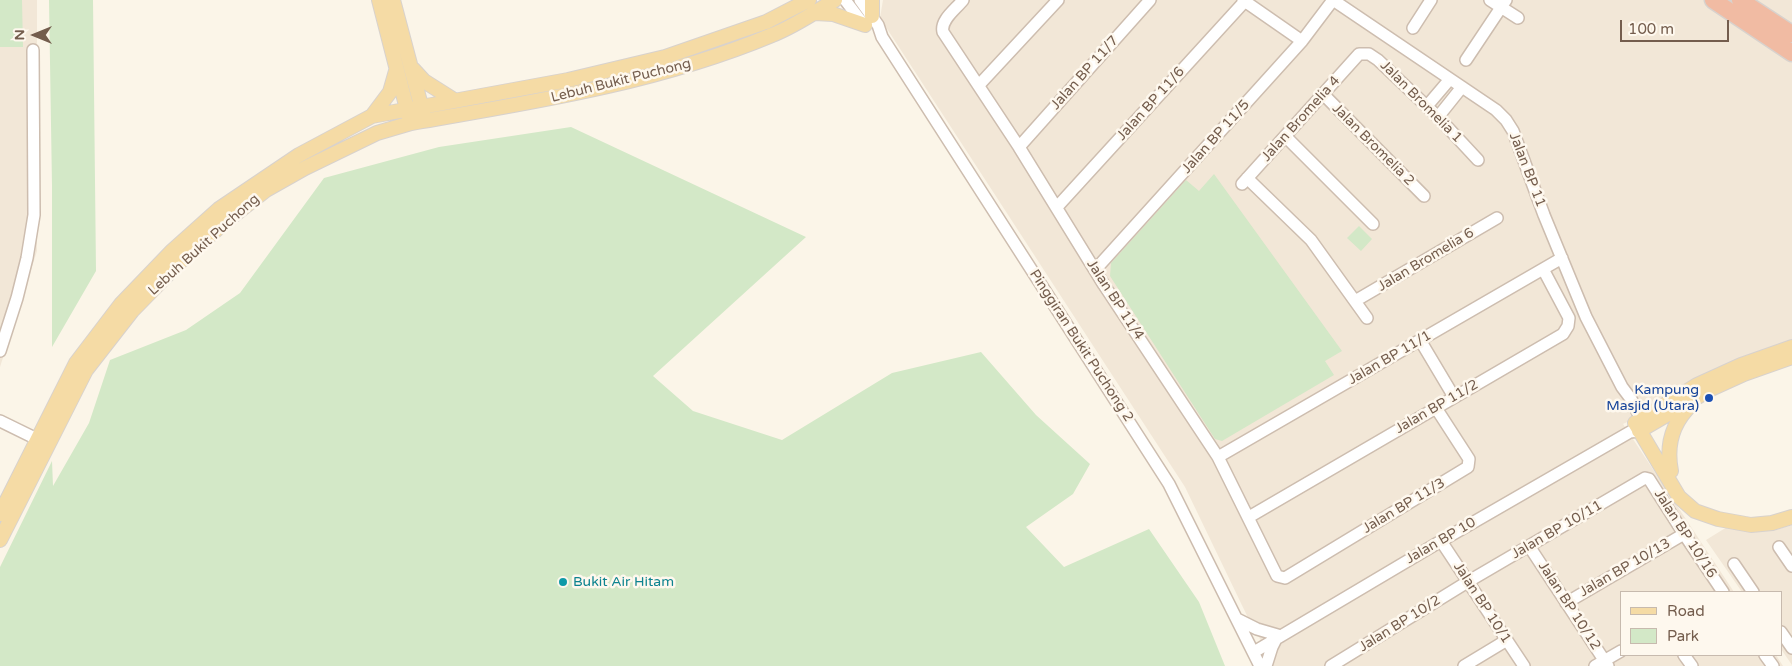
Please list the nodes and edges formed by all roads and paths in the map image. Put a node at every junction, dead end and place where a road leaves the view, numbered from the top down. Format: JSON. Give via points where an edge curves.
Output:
{"nodes":[{"id":1,"x":379,"y":0,"type":"edge"},
{"id":2,"x":393,"y":0,"type":"edge"},
{"id":3,"x":835,"y":0,"type":"edge"},
{"id":4,"x":844,"y":0,"type":"edge"},
{"id":5,"x":860,"y":0,"type":"edge"},
{"id":6,"x":872,"y":0,"type":"edge"},
{"id":7,"x":963,"y":0,"type":"edge"},
{"id":8,"x":1058,"y":0,"type":"edge"},
{"id":9,"x":1150,"y":0,"type":"edge"},
{"id":10,"x":1333,"y":0,"type":"edge"},
{"id":11,"x":1431,"y":0,"type":"edge"},
{"id":12,"x":1490,"y":0,"type":"edge"},
{"id":13,"x":1713,"y":0,"type":"edge"},
{"id":14,"x":1740,"y":0,"type":"edge"},
{"id":15,"x":1244,"y":1,"type":"edge"},
{"id":16,"x":1503,"y":4,"type":"edge"},
{"id":17,"x":812,"y":6,"type":"edge"},
{"id":18,"x":1518,"y":18,"type":"dead end"},
{"id":19,"x":868,"y":20,"type":"junction"},
{"id":20,"x":1413,"y":28,"type":"dead end"},
{"id":21,"x":1792,"y":34,"type":"edge"},
{"id":22,"x":1302,"y":41,"type":"junction"},
{"id":23,"x":33,"y":50,"type":"dead end"},
{"id":24,"x":1792,"y":52,"type":"edge"},
{"id":25,"x":1359,"y":54,"type":"joint"},
{"id":26,"x":1466,"y":60,"type":"dead end"},
{"id":27,"x":403,"y":66,"type":"junction"},
{"id":28,"x":1450,"y":79,"type":"junction"},
{"id":29,"x":979,"y":85,"type":"junction"},
{"id":30,"x":1462,"y":87,"type":"junction"},
{"id":31,"x":1323,"y":94,"type":"junction"},
{"id":32,"x":454,"y":100,"type":"junction"},
{"id":33,"x":1427,"y":106,"type":"junction"},
{"id":34,"x":414,"y":107,"type":"junction"},
{"id":35,"x":372,"y":116,"type":"junction"},
{"id":36,"x":1438,"y":117,"type":"junction"},
{"id":37,"x":425,"y":121,"type":"junction"},
{"id":38,"x":411,"y":123,"type":"junction"},
{"id":39,"x":1285,"y":136,"type":"junction"},
{"id":40,"x":1019,"y":146,"type":"junction"},
{"id":41,"x":1478,"y":160,"type":"dead end"},
{"id":42,"x":263,"y":185,"type":"junction"},
{"id":43,"x":1424,"y":196,"type":"dead end"},
{"id":44,"x":1057,"y":207,"type":"junction"},
{"id":45,"x":1497,"y":218,"type":"dead end"},
{"id":46,"x":1373,"y":224,"type":"dead end"},
{"id":47,"x":1562,"y":258,"type":"junction"},
{"id":48,"x":1543,"y":269,"type":"junction"},
{"id":49,"x":1095,"y":270,"type":"junction"},
{"id":50,"x":1355,"y":302,"type":"junction"},
{"id":51,"x":1367,"y":318,"type":"dead end"},
{"id":52,"x":1420,"y":340,"type":"junction"},
{"id":53,"x":1792,"y":347,"type":"edge"},
{"id":54,"x":0,"y":351,"type":"edge"},
{"id":55,"x":1792,"y":357,"type":"edge"},
{"id":56,"x":1702,"y":394,"type":"junction"},
{"id":57,"x":1454,"y":397,"type":"junction"},
{"id":58,"x":1436,"y":408,"type":"junction"},
{"id":59,"x":0,"y":420,"type":"edge"},
{"id":60,"x":1638,"y":426,"type":"junction"},
{"id":61,"x":43,"y":442,"type":"junction"},
{"id":62,"x":1218,"y":458,"type":"junction"},
{"id":63,"x":1671,"y":471,"type":"junction"},
{"id":64,"x":1645,"y":478,"type":"joint"},
{"id":65,"x":1792,"y":509,"type":"edge"},
{"id":66,"x":0,"y":514,"type":"edge"},
{"id":67,"x":1249,"y":517,"type":"junction"},
{"id":68,"x":1792,"y":517,"type":"edge"},
{"id":69,"x":1684,"y":534,"type":"junction"},
{"id":70,"x":0,"y":540,"type":"edge"},
{"id":71,"x":1441,"y":541,"type":"junction"},
{"id":72,"x":1529,"y":546,"type":"junction"},
{"id":73,"x":1779,"y":548,"type":"dead end"},
{"id":74,"x":1734,"y":564,"type":"dead end"},
{"id":75,"x":1792,"y":566,"type":"edge"},
{"id":76,"x":1280,"y":577,"type":"joint"},
{"id":77,"x":1468,"y":581,"type":"junction"},
{"id":78,"x":1720,"y":591,"type":"edge"},
{"id":79,"x":1752,"y":591,"type":"edge"},
{"id":80,"x":1566,"y":602,"type":"junction"},
{"id":81,"x":1237,"y":619,"type":"junction"},
{"id":82,"x":1782,"y":633,"type":"edge"},
{"id":83,"x":1279,"y":637,"type":"junction"},
{"id":84,"x":1507,"y":640,"type":"junction"},
{"id":85,"x":1792,"y":648,"type":"edge"},
{"id":86,"x":1254,"y":652,"type":"junction"},
{"id":87,"x":1620,"y":652,"type":"edge"},
{"id":88,"x":1603,"y":664,"type":"edge"},
{"id":89,"x":1260,"y":666,"type":"edge"},
{"id":90,"x":1266,"y":666,"type":"edge"},
{"id":91,"x":1331,"y":666,"type":"edge"},
{"id":92,"x":1464,"y":666,"type":"edge"},
{"id":93,"x":1524,"y":666,"type":"edge"}],
"edges":[{"from":1,"to":27,"type":"main road"},
{"from":2,"to":27,"type":"main road"},
{"from":3,"to":17,"type":"main road","name":"Lebuh Bukit Puchong"},
{"from":4,"to":19,"type":"street","name":"Pinggiran Bukit Puchong 2"},
{"from":5,"to":19,"type":"street","name":"Pinggiran Bukit Puchong 2"},
{"from":6,"to":19,"type":"main road"},
{"from":7,"to":29,"type":"street","name":"Jalan BP 11/4","via":[[944,22],[943,32]]},
{"from":8,"to":29,"type":"street"},
{"from":9,"to":40,"type":"street","name":"Jalan BP 11/7"},
{"from":10,"to":22,"type":"street","name":"Jalan BP 11/5"},
{"from":10,"to":28,"type":"street","name":"Jalan BP 11"},
{"from":11,"to":20,"type":"street"},
{"from":12,"to":16,"type":"street"},
{"from":13,"to":24,"type":"highway"},
{"from":14,"to":21,"type":"highway"},
{"from":15,"to":22,"type":"street"},
{"from":15,"to":44,"type":"street","name":"Jalan BP 11/6"},
{"from":16,"to":18,"type":"street"},
{"from":16,"to":26,"type":"street"},
{"from":17,"to":19,"type":"main road","via":[[832,14]]},
{"from":17,"to":32,"type":"main road","name":"Lebuh Bukit Puchong","via":[[665,58],[568,80]]},
{"from":17,"to":37,"type":"main road","name":"Lebuh Bukit Puchong","via":[[774,35],[672,71]]},
{"from":19,"to":81,"type":"street","name":"Pinggiran Bukit Puchong 2","via":[[1169,484]]},
{"from":22,"to":49,"type":"street","name":"Jalan BP 11/5"},
{"from":23,"to":54,"type":"street","via":[[34,215],[17,298]]},
{"from":25,"to":31,"type":"street","name":"Jalan Bromelia 4"},
{"from":25,"to":33,"type":"street","name":"Jalan Bromelia 1","via":[[1369,54],[1378,60]]},
{"from":27,"to":32,"type":"main road"},
{"from":27,"to":34,"type":"main road"},
{"from":27,"to":35,"type":"main road","via":[[390,92]]},
{"from":28,"to":30,"type":"street","name":"Jalan BP 11"},
{"from":28,"to":33,"type":"street"},
{"from":29,"to":40,"type":"street","name":"Jalan BP 11/4"},
{"from":30,"to":36,"type":"street"},
{"from":30,"to":47,"type":"street","name":"Jalan BP 11","via":[[1496,110],[1513,130]]},
{"from":31,"to":39,"type":"street","name":"Jalan Bromelia 4"},
{"from":31,"to":43,"type":"street","name":"Jalan Bromelia 2"},
{"from":32,"to":34,"type":"main road","name":"Lebuh Bukit Puchong"},
{"from":33,"to":36,"type":"street","name":"Jalan Bromelia 1"},
{"from":34,"to":35,"type":"main road","name":"Lebuh Bukit Puchong"},
{"from":34,"to":37,"type":"main road"},
{"from":34,"to":38,"type":"main road"},
{"from":35,"to":42,"type":"main road","name":"Lebuh Bukit Puchong","via":[[299,155]]},
{"from":36,"to":41,"type":"street","name":"Jalan Bromelia 1"},
{"from":37,"to":38,"type":"main road","name":"Lebuh Bukit Puchong"},
{"from":38,"to":42,"type":"main road","name":"Lebuh Bukit Puchong","via":[[389,129]]},
{"from":39,"to":46,"type":"street"},
{"from":39,"to":50,"type":"street","name":"Jalan Bromelia 4","via":[[1244,181],[1310,240]]},
{"from":40,"to":44,"type":"street","name":"Jalan BP 11/4"},
{"from":42,"to":61,"type":"main road","name":"Lebuh Bukit Puchong","via":[[220,209],[171,252],[121,304],[76,363]]},
{"from":44,"to":49,"type":"street","name":"Jalan BP 11/4"},
{"from":45,"to":50,"type":"street","name":"Jalan Bromelia 6"},
{"from":47,"to":48,"type":"street","name":"Jalan BP 11/1"},
{"from":47,"to":60,"type":"street","name":"Jalan BP 11"},
{"from":48,"to":52,"type":"street","name":"Jalan BP 11/1"},
{"from":48,"to":57,"type":"street","name":"Jalan BP 11/2","via":[[1569,318],[1563,334]]},
{"from":49,"to":62,"type":"street","name":"Jalan BP 11/4"},
{"from":50,"to":51,"type":"street"},
{"from":52,"to":57,"type":"street"},
{"from":52,"to":62,"type":"street","name":"Jalan BP 11/1"},
{"from":53,"to":60,"type":"main road","via":[[1706,381]]},
{"from":55,"to":56,"type":"main road","via":[[1744,374]]},
{"from":56,"to":60,"type":"main road"},
{"from":56,"to":63,"type":"main road","via":[[1686,409],[1675,426],[1668,450]]},
{"from":57,"to":58,"type":"street","name":"Jalan BP 11/2"},
{"from":58,"to":67,"type":"street","name":"Jalan BP 11/2"},
{"from":58,"to":76,"type":"street","name":"Jalan BP 11/3","via":[[1469,458],[1468,467],[1285,578]]},
{"from":59,"to":61,"type":"street"},
{"from":60,"to":63,"type":"main road"},
{"from":60,"to":68,"type":"main road","via":[[1679,497],[1695,511],[1751,525]]},
{"from":60,"to":71,"type":"street","name":"Jalan BP 10"},
{"from":61,"to":66,"type":"main road","name":"Lebuh Bukit Puchong"},
{"from":61,"to":70,"type":"main road","name":"Lebuh Bukit Puchong"},
{"from":62,"to":67,"type":"street","name":"Jalan BP 11/4"},
{"from":63,"to":65,"type":"main road","via":[[1684,491],[1697,503],[1719,511],[1772,516]]},
{"from":64,"to":69,"type":"street","name":"Jalan BP 10/16","via":[[1650,479]]},
{"from":64,"to":72,"type":"street","name":"Jalan BP 10/11"},
{"from":67,"to":76,"type":"street","name":"Jalan BP 11/4","via":[[1276,576]]},
{"from":69,"to":78,"type":"street","name":"Jalan BP 10/16"},
{"from":69,"to":80,"type":"street","name":"Jalan BP 10/13"},
{"from":71,"to":77,"type":"street","name":"Jalan BP 10/1"},
{"from":71,"to":83,"type":"street","name":"Jalan BP 10"},
{"from":72,"to":77,"type":"street","name":"Jalan BP 10/11"},
{"from":72,"to":80,"type":"street","name":"Jalan BP 10/12"},
{"from":73,"to":75,"type":"street"},
{"from":74,"to":79,"type":"street"},
{"from":77,"to":84,"type":"street","name":"Jalan BP 10/1"},
{"from":77,"to":91,"type":"street","name":"Jalan BP 10/2"},
{"from":80,"to":88,"type":"street","name":"Jalan BP 10/12"},
{"from":81,"to":83,"type":"street"},
{"from":81,"to":86,"type":"street","name":"Pinggiran Bukit Puchong 2"},
{"from":82,"to":85,"type":"street"},
{"from":83,"to":86,"type":"street","name":"Jalan BP 10"},
{"from":83,"to":90,"type":"street"},
{"from":84,"to":92,"type":"street"},
{"from":84,"to":93,"type":"street","name":"Jalan BP 10/1"},
{"from":86,"to":89,"type":"street","name":"Pinggiran Bukit Puchong 2"},
{"from":87,"to":88,"type":"street"}]}
